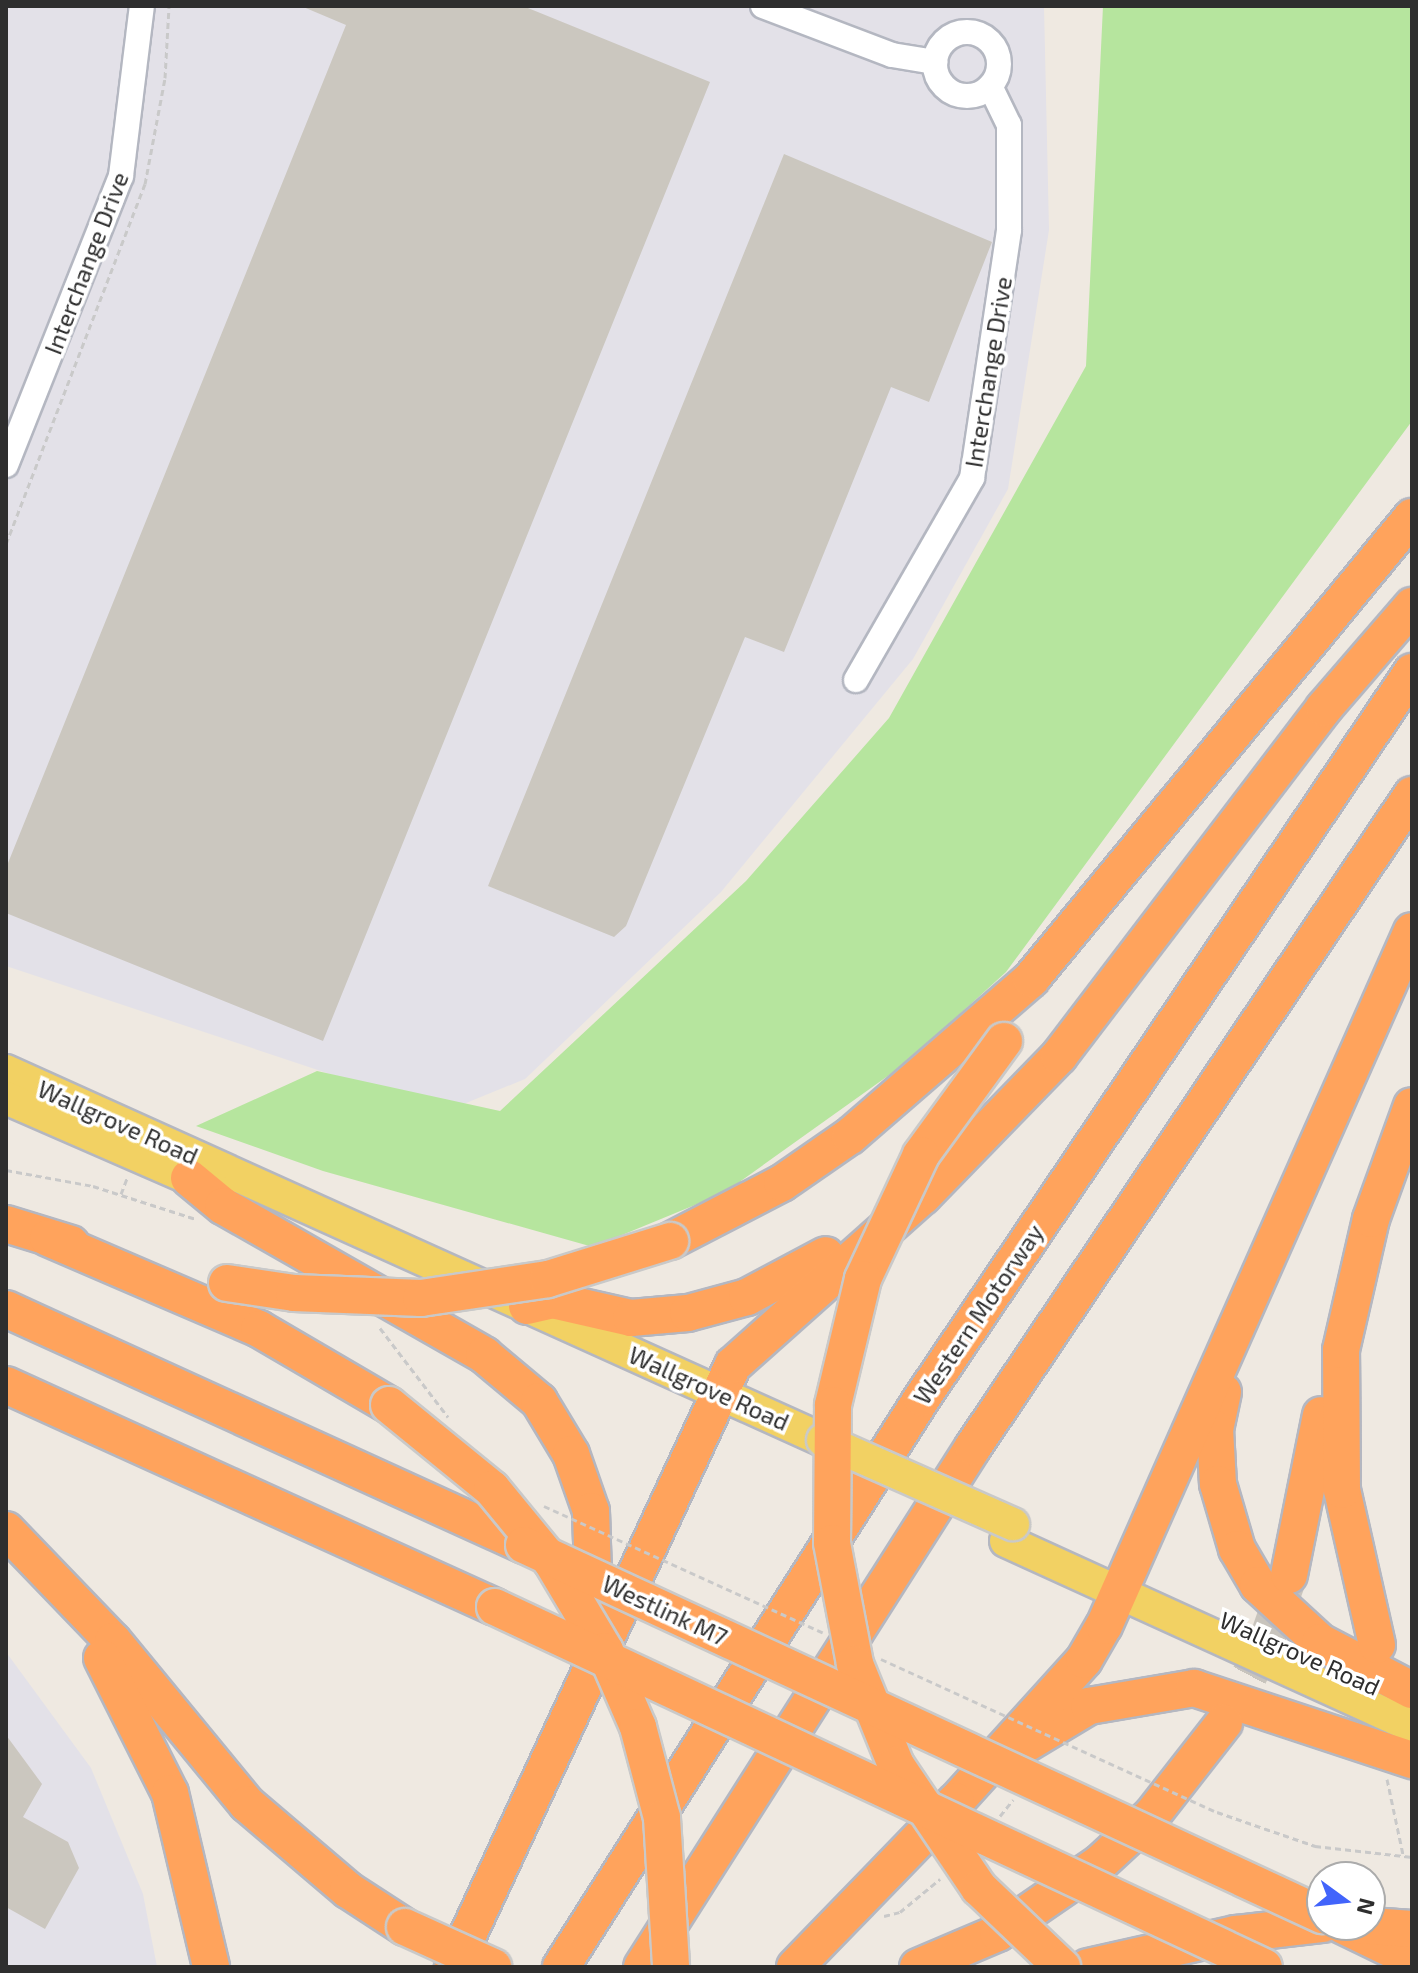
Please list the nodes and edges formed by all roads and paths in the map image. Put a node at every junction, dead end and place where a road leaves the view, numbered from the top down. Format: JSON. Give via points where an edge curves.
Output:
{"nodes":[{"id":1,"x":142,"y":6,"type":"edge"},
{"id":2,"x":763,"y":6,"type":"edge"},
{"id":3,"x":935,"y":62,"type":"junction"},
{"id":4,"x":990,"y":86,"type":"junction"},
{"id":5,"x":6,"y":465,"type":"edge"},
{"id":6,"x":1412,"y":517,"type":"edge"},
{"id":7,"x":1412,"y":543,"type":"edge"},
{"id":8,"x":1412,"y":606,"type":"edge"},
{"id":9,"x":1412,"y":672,"type":"edge"},
{"id":10,"x":856,"y":680,"type":"dead end"},
{"id":11,"x":1412,"y":795,"type":"edge"},
{"id":12,"x":1412,"y":931,"type":"edge"},
{"id":13,"x":6,"y":1071,"type":"edge"},
{"id":14,"x":6,"y":1098,"type":"edge"},
{"id":15,"x":1412,"y":1106,"type":"edge"},
{"id":16,"x":1392,"y":1150,"type":"junction"},
{"id":17,"x":189,"y":1178,"type":"junction"},
{"id":18,"x":931,"y":1181,"type":"junction"},
{"id":19,"x":6,"y":1224,"type":"edge"},
{"id":20,"x":48,"y":1238,"type":"junction"},
{"id":21,"x":527,"y":1306,"type":"junction"},
{"id":22,"x":6,"y":1309,"type":"edge"},
{"id":23,"x":1220,"y":1366,"type":"junction"},
{"id":24,"x":6,"y":1385,"type":"edge"},
{"id":25,"x":713,"y":1401,"type":"junction"},
{"id":26,"x":6,"y":1531,"type":"edge"},
{"id":27,"x":1289,"y":1575,"type":"tunnel mouth"},
{"id":28,"x":1123,"y":1585,"type":"junction"},
{"id":29,"x":1377,"y":1645,"type":"dead end"},
{"id":30,"x":588,"y":1675,"type":"junction"},
{"id":31,"x":1412,"y":1690,"type":"edge"},
{"id":32,"x":1412,"y":1703,"type":"edge"},
{"id":33,"x":1224,"y":1723,"type":"tunnel mouth"},
{"id":34,"x":1412,"y":1726,"type":"edge"},
{"id":35,"x":1397,"y":1765,"type":"edge"},
{"id":36,"x":959,"y":1798,"type":"junction"},
{"id":37,"x":1217,"y":1812,"type":"dead end"},
{"id":38,"x":1403,"y":1854,"type":"junction"},
{"id":39,"x":1412,"y":1857,"type":"edge"},
{"id":40,"x":1306,"y":1908,"type":"edge"},
{"id":41,"x":1306,"y":1927,"type":"edge"},
{"id":42,"x":1386,"y":1927,"type":"edge"},
{"id":43,"x":1412,"y":1929,"type":"edge"},
{"id":44,"x":1375,"y":1941,"type":"edge"},
{"id":45,"x":1412,"y":1959,"type":"edge"},
{"id":46,"x":211,"y":1967,"type":"edge"},
{"id":47,"x":453,"y":1967,"type":"edge"},
{"id":48,"x":493,"y":1967,"type":"edge"},
{"id":49,"x":561,"y":1967,"type":"edge"},
{"id":50,"x":642,"y":1967,"type":"edge"},
{"id":51,"x":671,"y":1967,"type":"edge"},
{"id":52,"x":795,"y":1967,"type":"edge"},
{"id":53,"x":918,"y":1967,"type":"edge"},
{"id":54,"x":1062,"y":1967,"type":"edge"},
{"id":55,"x":1088,"y":1967,"type":"edge"},
{"id":56,"x":1264,"y":1967,"type":"edge"}],
"edges":[{"from":1,"to":5,"type":"street","name":"Interchange Drive","via":[[121,176]]},
{"from":2,"to":3,"type":"street","via":[[892,55]]},
{"from":3,"to":4,"type":"street","via":[[944,86],[958,95]]},
{"from":3,"to":4,"type":"street","via":[[954,34],[980,34],[999,62]]},
{"from":4,"to":10,"type":"street","name":"Interchange Drive","via":[[1009,125],[1009,230],[972,478]]},
{"from":6,"to":20,"type":"highway","bridge":true,"via":[[1031,979],[850,1136],[769,1190],[670,1241],[580,1272],[486,1292],[357,1298],[227,1283]]},
{"from":7,"to":54,"type":"highway","bridge":true,"via":[[1004,1041],[921,1155],[863,1279],[833,1405],[829,1503],[845,1626],[896,1765],[979,1888]]},
{"from":8,"to":18,"type":"highway","via":[[1324,708],[1079,1033]]},
{"from":9,"to":49,"type":"highway","name":"Western Motorway","via":[[922,1398]]},
{"from":11,"to":50,"type":"highway","via":[[973,1447]]},
{"from":12,"to":23,"type":"highway"},
{"from":13,"to":21,"type":"main road","name":"Wallgrove Road"},
{"from":14,"to":17,"type":"main road","name":"Wallgrove Road"},
{"from":15,"to":16,"type":"highway"},
{"from":16,"to":27,"type":"highway","via":[[1382,1160],[1350,1253]]},
{"from":16,"to":29,"type":"highway","via":[[1355,1275],[1338,1403],[1347,1531]]},
{"from":17,"to":25,"type":"main road","name":"Wallgrove Road"},
{"from":17,"to":30,"type":"highway","via":[[223,1206],[484,1355],[539,1401],[571,1454],[593,1521]]},
{"from":18,"to":21,"type":"highway","via":[[801,1271],[723,1305],[631,1318],[552,1300]]},
{"from":18,"to":25,"type":"highway","via":[[744,1351]]},
{"from":19,"to":20,"type":"highway"},
{"from":20,"to":51,"type":"highway","bridge":true,"via":[[259,1329],[389,1405],[492,1489],[552,1562],[605,1651],[638,1727],[662,1818]]},
{"from":21,"to":25,"type":"main road","name":"Wallgrove Road"},
{"from":22,"to":40,"type":"highway","name":"Westlink M7","bridge":true},
{"from":23,"to":28,"type":"highway"},
{"from":23,"to":31,"type":"highway","via":[[1218,1484],[1237,1549],[1258,1585],[1320,1642]]},
{"from":24,"to":56,"type":"highway","bridge":true},
{"from":25,"to":28,"type":"main road","name":"Wallgrove Road","bridge":true},
{"from":25,"to":30,"type":"highway"},
{"from":26,"to":46,"type":"highway","via":[[103,1659],[158,1763],[191,1860]]},
{"from":26,"to":48,"type":"highway","bridge":true,"via":[[113,1641],[247,1804],[348,1890],[405,1927]]},
{"from":28,"to":32,"type":"main road","name":"Wallgrove Road"},
{"from":28,"to":34,"type":"main road","name":"Wallgrove Road"},
{"from":28,"to":36,"type":"highway","via":[[1084,1660]]},
{"from":30,"to":47,"type":"highway"},
{"from":33,"to":53,"type":"highway","via":[[1152,1815],[1100,1863],[998,1933]]},
{"from":35,"to":36,"type":"highway","via":[[1194,1688],[1089,1706],[1025,1742]]},
{"from":35,"to":38,"type":"path"},
{"from":36,"to":52,"type":"highway"},
{"from":37,"to":38,"type":"path","via":[[1315,1846]]},
{"from":38,"to":39,"type":"path"},
{"from":41,"to":55,"type":"highway"},
{"from":42,"to":43,"type":"highway"},
{"from":44,"to":45,"type":"highway"}]}
